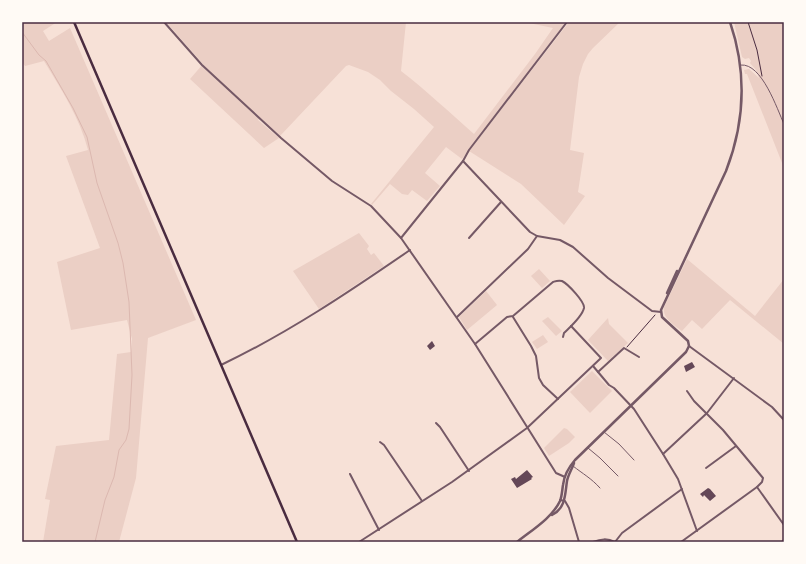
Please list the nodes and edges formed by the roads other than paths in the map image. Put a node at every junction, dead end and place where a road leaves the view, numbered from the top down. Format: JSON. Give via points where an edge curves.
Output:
{"nodes":[{"id":1,"x":74,"y":22,"type":"edge"},
{"id":2,"x":164,"y":22,"type":"edge"},
{"id":3,"x":567,"y":22,"type":"edge"},
{"id":4,"x":730,"y":22,"type":"edge"},
{"id":5,"x":741,"y":65,"type":"junction"},
{"id":6,"x":784,"y":124,"type":"edge"},
{"id":7,"x":463,"y":161,"type":"junction"},
{"id":8,"x":501,"y":202,"type":"junction"},
{"id":9,"x":537,"y":236,"type":"junction"},
{"id":10,"x":402,"y":238,"type":"junction"},
{"id":11,"x":469,"y":238,"type":"dead end"},
{"id":12,"x":410,"y":250,"type":"junction"},
{"id":13,"x":661,"y":312,"type":"junction"},
{"id":14,"x":513,"y":316,"type":"junction"},
{"id":15,"x":457,"y":317,"type":"junction"},
{"id":16,"x":571,"y":326,"type":"junction"},
{"id":17,"x":563,"y":337,"type":"dead end"},
{"id":18,"x":475,"y":344,"type":"junction"},
{"id":19,"x":689,"y":346,"type":"junction"},
{"id":20,"x":639,"y":357,"type":"dead end"},
{"id":21,"x":221,"y":365,"type":"junction"},
{"id":22,"x":593,"y":366,"type":"junction"},
{"id":23,"x":598,"y":372,"type":"junction"},
{"id":24,"x":734,"y":378,"type":"junction"},
{"id":25,"x":687,"y":391,"type":"dead end"},
{"id":26,"x":558,"y":399,"type":"junction"},
{"id":27,"x":631,"y":406,"type":"junction"},
{"id":28,"x":707,"y":413,"type":"junction"},
{"id":29,"x":784,"y":420,"type":"edge"},
{"id":30,"x":436,"y":423,"type":"dead end"},
{"id":31,"x":527,"y":428,"type":"junction"},
{"id":32,"x":604,"y":432,"type":"junction"},
{"id":33,"x":380,"y":442,"type":"dead end"},
{"id":34,"x":736,"y":446,"type":"junction"},
{"id":35,"x":587,"y":448,"type":"junction"},
{"id":36,"x":663,"y":454,"type":"junction"},
{"id":37,"x":634,"y":460,"type":"dead end"},
{"id":38,"x":572,"y":465,"type":"junction"},
{"id":39,"x":706,"y":468,"type":"dead end"},
{"id":40,"x":468,"y":471,"type":"junction"},
{"id":41,"x":350,"y":474,"type":"dead end"},
{"id":42,"x":618,"y":476,"type":"dead end"},
{"id":43,"x":564,"y":477,"type":"junction"},
{"id":44,"x":568,"y":479,"type":"junction"},
{"id":45,"x":757,"y":487,"type":"junction"},
{"id":46,"x":600,"y":488,"type":"dead end"},
{"id":47,"x":682,"y":489,"type":"junction"},
{"id":48,"x":560,"y":500,"type":"junction"},
{"id":49,"x":422,"y":501,"type":"junction"},
{"id":50,"x":565,"y":501,"type":"junction"},
{"id":51,"x":549,"y":516,"type":"junction"},
{"id":52,"x":784,"y":525,"type":"edge"},
{"id":53,"x":379,"y":530,"type":"junction"},
{"id":54,"x":697,"y":531,"type":"junction"},
{"id":55,"x":297,"y":542,"type":"edge"},
{"id":56,"x":359,"y":542,"type":"edge"},
{"id":57,"x":517,"y":542,"type":"edge"},
{"id":58,"x":579,"y":542,"type":"edge"},
{"id":59,"x":594,"y":542,"type":"edge"},
{"id":60,"x":615,"y":542,"type":"edge"},
{"id":61,"x":681,"y":542,"type":"edge"}],
"edges":[{"from":1,"to":21,"type":"main road"},
{"from":2,"to":10,"type":"street","via":[[202,65],[281,138],[332,181],[371,206]]},
{"from":3,"to":7,"type":"street"},
{"from":4,"to":5,"type":"street"},
{"from":5,"to":6,"type":"lane","via":[[745,64],[761,77]]},
{"from":5,"to":13,"type":"street","via":[[742,108],[733,153]]},
{"from":7,"to":8,"type":"street"},
{"from":7,"to":10,"type":"street"},
{"from":8,"to":9,"type":"street"},
{"from":8,"to":11,"type":"street"},
{"from":9,"to":13,"type":"street","via":[[560,240],[573,246],[608,278],[655,312]]},
{"from":9,"to":15,"type":"street","via":[[528,249]]},
{"from":10,"to":12,"type":"street"},
{"from":12,"to":15,"type":"street"},
{"from":12,"to":21,"type":"street","via":[[297,324]]},
{"from":13,"to":19,"type":"street","via":[[664,320],[687,340]]},
{"from":14,"to":16,"type":"street","via":[[557,280],[567,285],[584,305]]},
{"from":14,"to":18,"type":"street","via":[[507,317]]},
{"from":14,"to":26,"type":"street","via":[[536,356],[539,378]]},
{"from":15,"to":18,"type":"street"},
{"from":16,"to":17,"type":"street"},
{"from":16,"to":22,"type":"street","via":[[601,358]]},
{"from":18,"to":31,"type":"street"},
{"from":19,"to":24,"type":"street"},
{"from":19,"to":27,"type":"street","via":[[686,352]]},
{"from":20,"to":23,"type":"street","via":[[624,348]]},
{"from":21,"to":55,"type":"main road"},
{"from":22,"to":23,"type":"street"},
{"from":22,"to":26,"type":"street"},
{"from":23,"to":27,"type":"street"},
{"from":24,"to":28,"type":"street"},
{"from":24,"to":29,"type":"street","via":[[772,407]]},
{"from":25,"to":28,"type":"street"},
{"from":26,"to":31,"type":"street"},
{"from":27,"to":32,"type":"street"},
{"from":27,"to":36,"type":"street"},
{"from":28,"to":34,"type":"street"},
{"from":28,"to":36,"type":"street"},
{"from":30,"to":40,"type":"street"},
{"from":31,"to":40,"type":"street"},
{"from":31,"to":43,"type":"street","via":[[556,473]]},
{"from":32,"to":35,"type":"street"},
{"from":32,"to":37,"type":"lane"},
{"from":33,"to":49,"type":"street"},
{"from":34,"to":39,"type":"street"},
{"from":34,"to":45,"type":"street","via":[[763,478]]},
{"from":35,"to":38,"type":"street"},
{"from":35,"to":42,"type":"lane"},
{"from":36,"to":47,"type":"street"},
{"from":38,"to":43,"type":"street"},
{"from":38,"to":44,"type":"street"},
{"from":38,"to":46,"type":"lane","via":[[589,476]]},
{"from":40,"to":49,"type":"street"},
{"from":41,"to":53,"type":"street"},
{"from":43,"to":44,"type":"street"},
{"from":43,"to":48,"type":"street"},
{"from":44,"to":50,"type":"street"},
{"from":45,"to":52,"type":"street"},
{"from":45,"to":54,"type":"street"},
{"from":47,"to":54,"type":"street"},
{"from":47,"to":60,"type":"street","via":[[622,533]]},
{"from":48,"to":50,"type":"street"},
{"from":48,"to":51,"type":"street"},
{"from":49,"to":53,"type":"street"},
{"from":50,"to":51,"type":"street"},
{"from":50,"to":58,"type":"street"},
{"from":51,"to":57,"type":"street"},
{"from":53,"to":56,"type":"street"},
{"from":54,"to":61,"type":"street"},
{"from":59,"to":60,"type":"street","via":[[608,539]]}]}
